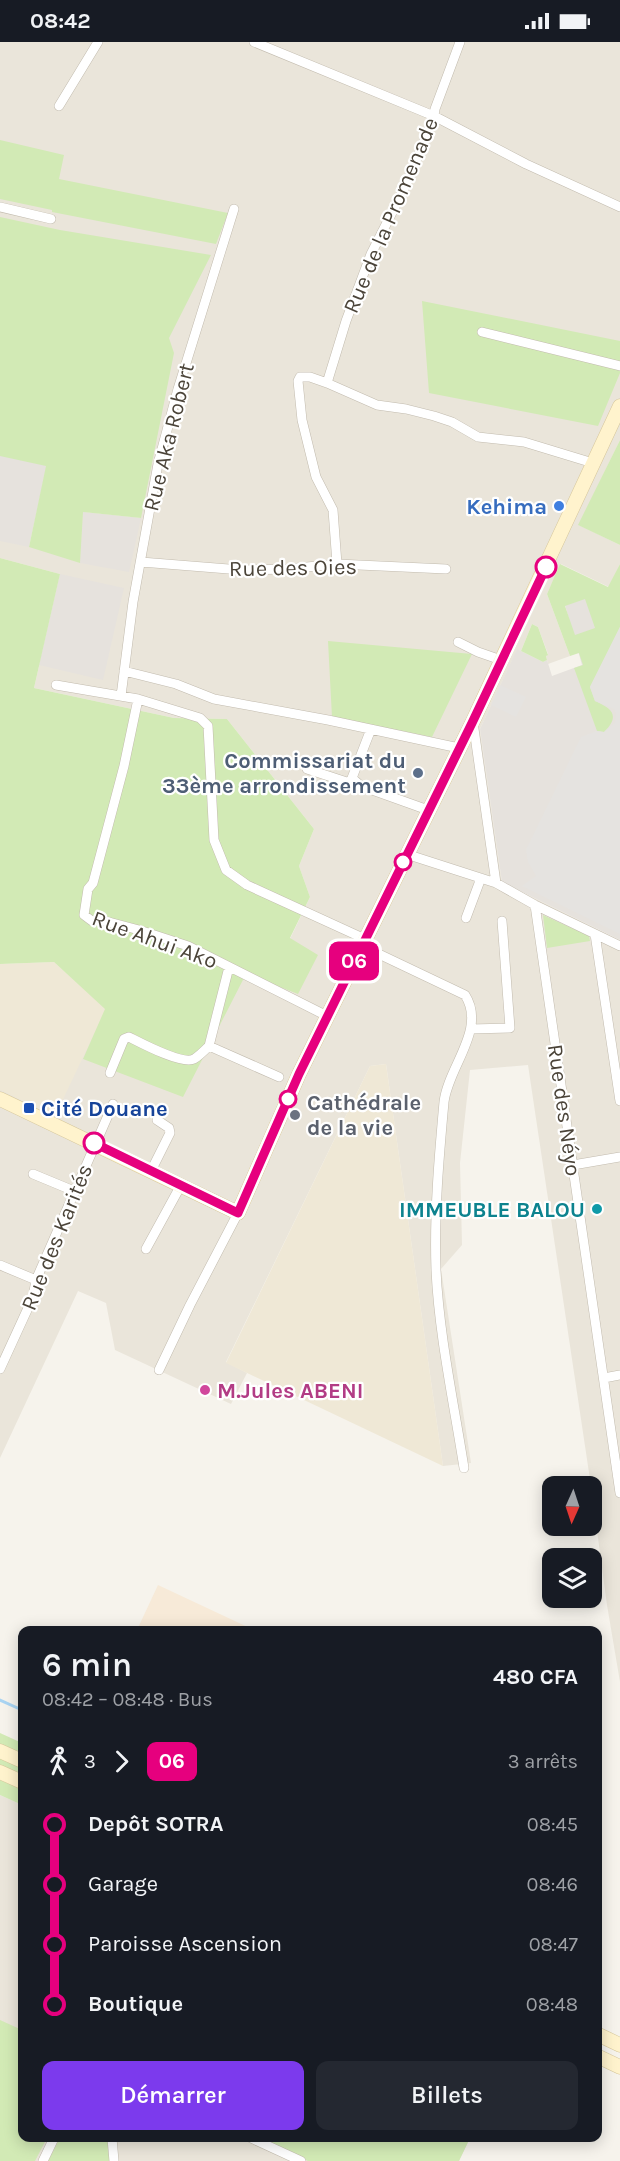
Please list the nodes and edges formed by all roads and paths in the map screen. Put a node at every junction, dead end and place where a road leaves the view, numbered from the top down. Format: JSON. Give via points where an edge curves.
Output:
{"nodes":[{"id":1,"x":98,"y":42,"type":"edge"},
{"id":2,"x":254,"y":42,"type":"edge"},
{"id":3,"x":460,"y":42,"type":"edge"},
{"id":4,"x":59,"y":106,"type":"dead end"},
{"id":5,"x":435,"y":116,"type":"junction"},
{"id":6,"x":0,"y":207,"type":"edge"},
{"id":7,"x":620,"y":207,"type":"edge"},
{"id":8,"x":234,"y":208,"type":"dead end"},
{"id":9,"x":51,"y":219,"type":"dead end"},
{"id":10,"x":482,"y":332,"type":"dead end"},
{"id":11,"x":620,"y":366,"type":"edge"},
{"id":12,"x":327,"y":383,"type":"junction"},
{"id":13,"x":620,"y":406,"type":"edge"},
{"id":14,"x":616,"y":424,"type":"edge"},
{"id":15,"x":593,"y":463,"type":"junction"},
{"id":16,"x":141,"y":562,"type":"junction"},
{"id":17,"x":337,"y":564,"type":"junction"},
{"id":18,"x":446,"y":569,"type":"dead end"},
{"id":19,"x":458,"y":642,"type":"dead end"},
{"id":20,"x":501,"y":660,"type":"junction"},
{"id":21,"x":124,"y":671,"type":"junction"},
{"id":22,"x":56,"y":685,"type":"dead end"},
{"id":23,"x":121,"y":696,"type":"junction"},
{"id":24,"x":138,"y":699,"type":"junction"},
{"id":25,"x":473,"y":720,"type":"junction"},
{"id":26,"x":370,"y":729,"type":"junction"},
{"id":27,"x":459,"y":748,"type":"junction"},
{"id":28,"x":307,"y":769,"type":"dead end"},
{"id":29,"x":361,"y":786,"type":"junction"},
{"id":30,"x":428,"y":810,"type":"junction"},
{"id":31,"x":406,"y":854,"type":"junction"},
{"id":32,"x":481,"y":878,"type":"junction"},
{"id":33,"x":496,"y":883,"type":"junction"},
{"id":34,"x":535,"y":905,"type":"junction"},
{"id":35,"x":466,"y":918,"type":"dead end"},
{"id":36,"x":502,"y":921,"type":"dead end"},
{"id":37,"x":595,"y":934,"type":"junction"},
{"id":38,"x":363,"y":943,"type":"junction"},
{"id":39,"x":620,"y":946,"type":"edge"},
{"id":40,"x":229,"y":967,"type":"junction"},
{"id":41,"x":327,"y":1016,"type":"junction"},
{"id":42,"x":471,"y":1029,"type":"junction"},
{"id":43,"x":209,"y":1046,"type":"junction"},
{"id":44,"x":110,"y":1073,"type":"dead end"},
{"id":45,"x":279,"y":1077,"type":"dead end"},
{"id":46,"x":0,"y":1099,"type":"edge"},
{"id":47,"x":620,"y":1101,"type":"edge"},
{"id":48,"x":112,"y":1104,"type":"dead end"},
{"id":49,"x":157,"y":1120,"type":"dead end"},
{"id":50,"x":94,"y":1143,"type":"junction"},
{"id":51,"x":620,"y":1157,"type":"edge"},
{"id":52,"x":573,"y":1165,"type":"junction"},
{"id":53,"x":151,"y":1170,"type":"junction"},
{"id":54,"x":33,"y":1174,"type":"dead end"},
{"id":55,"x":181,"y":1185,"type":"junction"},
{"id":56,"x":74,"y":1191,"type":"junction"},
{"id":57,"x":238,"y":1213,"type":"junction"},
{"id":58,"x":146,"y":1249,"type":"dead end"},
{"id":59,"x":0,"y":1265,"type":"edge"},
{"id":60,"x":36,"y":1280,"type":"junction"},
{"id":61,"x":0,"y":1369,"type":"edge"},
{"id":62,"x":159,"y":1370,"type":"dead end"},
{"id":63,"x":620,"y":1375,"type":"edge"},
{"id":64,"x":604,"y":1378,"type":"junction"},
{"id":65,"x":464,"y":1468,"type":"dead end"},
{"id":66,"x":620,"y":1493,"type":"edge"},
{"id":67,"x":0,"y":1752,"type":"edge"},
{"id":68,"x":18,"y":1759,"type":"edge"},
{"id":69,"x":0,"y":1772,"type":"edge"},
{"id":70,"x":18,"y":1780,"type":"edge"},
{"id":71,"x":602,"y":2036,"type":"edge"},
{"id":72,"x":620,"y":2045,"type":"edge"},
{"id":73,"x":602,"y":2058,"type":"edge"},
{"id":74,"x":620,"y":2067,"type":"edge"},
{"id":75,"x":52,"y":2142,"type":"edge"},
{"id":76,"x":112,"y":2142,"type":"edge"},
{"id":77,"x":260,"y":2142,"type":"edge"},
{"id":78,"x":43,"y":2161,"type":"edge"},
{"id":79,"x":114,"y":2161,"type":"edge"},
{"id":80,"x":301,"y":2161,"type":"edge"}],
"edges":[{"from":1,"to":4,"type":"street"},
{"from":2,"to":5,"type":"street"},
{"from":3,"to":5,"type":"street","name":"Rue de la Promenade"},
{"from":5,"to":7,"type":"street"},
{"from":5,"to":12,"type":"street","name":"Rue de la Promenade","via":[[371,254]]},
{"from":6,"to":9,"type":"street"},
{"from":8,"to":16,"type":"street","name":"Rue Aka Robert","via":[[158,464]]},
{"from":10,"to":11,"type":"street"},
{"from":12,"to":15,"type":"street","via":[[377,405],[452,422],[478,437],[524,442]]},
{"from":12,"to":17,"type":"street","via":[[310,377],[300,377],[298,381],[302,420],[316,477],[333,510]]},
{"from":13,"to":14,"type":"street"},
{"from":14,"to":15,"type":"street"},
{"from":15,"to":20,"type":"street"},
{"from":16,"to":17,"type":"street","name":"Rue des Oies","via":[[241,570]]},
{"from":16,"to":21,"type":"street","name":"Rue Aka Robert"},
{"from":17,"to":18,"type":"street","name":"Rue des Oies"},
{"from":19,"to":20,"type":"street"},
{"from":20,"to":25,"type":"street"},
{"from":21,"to":23,"type":"street","name":"Rue Aka Robert"},
{"from":21,"to":26,"type":"street","via":[[176,684],[214,699]]},
{"from":22,"to":23,"type":"street"},
{"from":23,"to":24,"type":"street"},
{"from":24,"to":38,"type":"street","via":[[200,718],[208,726],[214,840],[226,870],[247,885]]},
{"from":24,"to":40,"type":"street","name":"Rue Ahui Ako","via":[[84,915],[92,921],[105,921],[188,946]]},
{"from":25,"to":27,"type":"street"},
{"from":25,"to":33,"type":"street"},
{"from":26,"to":27,"type":"street"},
{"from":26,"to":29,"type":"street","via":[[352,777]]},
{"from":27,"to":30,"type":"street"},
{"from":28,"to":29,"type":"street"},
{"from":29,"to":30,"type":"street"},
{"from":30,"to":31,"type":"street"},
{"from":31,"to":32,"type":"street"},
{"from":31,"to":38,"type":"street"},
{"from":32,"to":33,"type":"street"},
{"from":32,"to":35,"type":"street"},
{"from":33,"to":34,"type":"street"},
{"from":34,"to":37,"type":"street"},
{"from":34,"to":52,"type":"street","name":"Rue des Néyo"},
{"from":36,"to":42,"type":"street","via":[[510,1028]]},
{"from":37,"to":39,"type":"street"},
{"from":37,"to":47,"type":"street"},
{"from":38,"to":41,"type":"street"},
{"from":38,"to":42,"type":"street","via":[[465,995],[471,1005]]},
{"from":40,"to":41,"type":"street","name":"Rue Ahui Ako"},
{"from":40,"to":43,"type":"street"},
{"from":41,"to":57,"type":"street"},
{"from":42,"to":65,"type":"street","via":[[445,1099],[438,1171],[436,1268]]},
{"from":43,"to":44,"type":"street","via":[[188,1060],[129,1037],[120,1046]]},
{"from":43,"to":45,"type":"street"},
{"from":46,"to":50,"type":"street"},
{"from":48,"to":50,"type":"street","name":"Rue des Karités"},
{"from":49,"to":53,"type":"street","via":[[170,1133]]},
{"from":50,"to":53,"type":"street"},
{"from":50,"to":56,"type":"street","name":"Rue des Karités"},
{"from":51,"to":52,"type":"street"},
{"from":52,"to":64,"type":"street","name":"Rue des Néyo"},
{"from":53,"to":55,"type":"street"},
{"from":54,"to":56,"type":"street"},
{"from":55,"to":57,"type":"street"},
{"from":55,"to":58,"type":"street"},
{"from":56,"to":60,"type":"street","name":"Rue des Karités"},
{"from":57,"to":62,"type":"street"},
{"from":59,"to":60,"type":"street"},
{"from":60,"to":61,"type":"street","name":"Rue des Karités","via":[[33,1297]]},
{"from":63,"to":64,"type":"street"},
{"from":64,"to":66,"type":"street","name":"Rue des Néyo"},
{"from":67,"to":68,"type":"street"},
{"from":69,"to":70,"type":"street"},
{"from":71,"to":72,"type":"street"},
{"from":73,"to":74,"type":"street"},
{"from":75,"to":78,"type":"street"},
{"from":76,"to":79,"type":"street"},
{"from":77,"to":80,"type":"street"}]}
